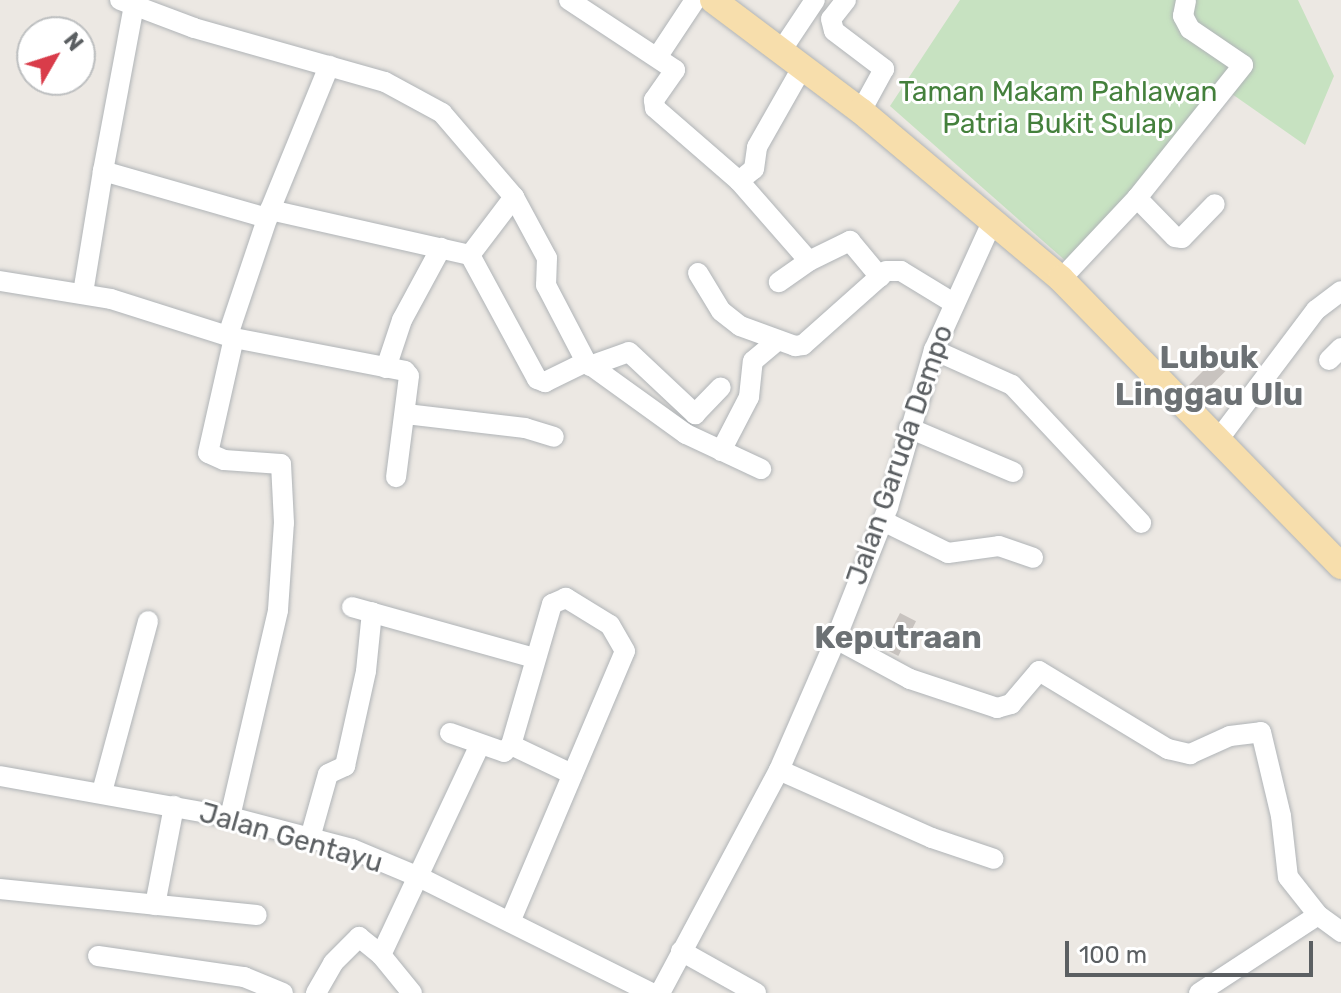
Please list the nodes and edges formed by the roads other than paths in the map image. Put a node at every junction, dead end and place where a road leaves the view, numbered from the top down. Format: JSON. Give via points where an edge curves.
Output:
{"nodes":[{"id":1,"x":569,"y":0,"type":"edge"},
{"id":2,"x":695,"y":0,"type":"edge"},
{"id":3,"x":713,"y":0,"type":"edge"},
{"id":4,"x":815,"y":0,"type":"edge"},
{"id":5,"x":846,"y":0,"type":"edge"},
{"id":6,"x":1186,"y":0,"type":"edge"},
{"id":7,"x":127,"y":3,"type":"edge"},
{"id":8,"x":781,"y":51,"type":"junction"},
{"id":9,"x":658,"y":56,"type":"junction"},
{"id":10,"x":329,"y":66,"type":"junction"},
{"id":11,"x":803,"y":66,"type":"junction"},
{"id":12,"x":861,"y":111,"type":"junction"},
{"id":13,"x":103,"y":171,"type":"junction"},
{"id":14,"x":739,"y":181,"type":"junction"},
{"id":15,"x":514,"y":197,"type":"junction"},
{"id":16,"x":1137,"y":198,"type":"junction"},
{"id":17,"x":1215,"y":204,"type":"dead end"},
{"id":18,"x":269,"y":214,"type":"junction"},
{"id":19,"x":993,"y":220,"type":"junction"},
{"id":20,"x":441,"y":248,"type":"junction"},
{"id":21,"x":470,"y":255,"type":"junction"},
{"id":22,"x":809,"y":261,"type":"junction"},
{"id":23,"x":698,"y":273,"type":"dead end"},
{"id":24,"x":880,"y":277,"type":"junction"},
{"id":25,"x":1061,"y":279,"type":"junction"},
{"id":26,"x":0,"y":281,"type":"edge"},
{"id":27,"x":779,"y":282,"type":"dead end"},
{"id":28,"x":1341,"y":291,"type":"edge"},
{"id":29,"x":83,"y":293,"type":"junction"},
{"id":30,"x":952,"y":302,"type":"junction"},
{"id":31,"x":231,"y":336,"type":"junction"},
{"id":32,"x":777,"y":341,"type":"junction"},
{"id":33,"x":934,"y":350,"type":"junction"},
{"id":34,"x":588,"y":364,"type":"junction"},
{"id":35,"x":386,"y":368,"type":"junction"},
{"id":36,"x":721,"y":387,"type":"dead end"},
{"id":37,"x":406,"y":414,"type":"junction"},
{"id":38,"x":695,"y":414,"type":"junction"},
{"id":39,"x":909,"y":428,"type":"junction"},
{"id":40,"x":686,"y":434,"type":"junction"},
{"id":41,"x":554,"y":437,"type":"dead end"},
{"id":42,"x":1218,"y":440,"type":"junction"},
{"id":43,"x":721,"y":451,"type":"junction"},
{"id":44,"x":761,"y":469,"type":"dead end"},
{"id":45,"x":1013,"y":472,"type":"dead end"},
{"id":46,"x":396,"y":477,"type":"dead end"},
{"id":47,"x":883,"y":521,"type":"junction"},
{"id":48,"x":1141,"y":523,"type":"dead end"},
{"id":49,"x":1033,"y":558,"type":"dead end"},
{"id":50,"x":1341,"y":566,"type":"edge"},
{"id":51,"x":148,"y":621,"type":"dead end"},
{"id":52,"x":836,"y":639,"type":"junction"},
{"id":53,"x":535,"y":658,"type":"junction"},
{"id":54,"x":450,"y":733,"type":"dead end"},
{"id":55,"x":480,"y":745,"type":"junction"},
{"id":56,"x":511,"y":745,"type":"junction"},
{"id":57,"x":779,"y":770,"type":"junction"},
{"id":58,"x":572,"y":774,"type":"junction"},
{"id":59,"x":0,"y":776,"type":"edge"},
{"id":60,"x":102,"y":792,"type":"junction"},
{"id":61,"x":174,"y":806,"type":"junction"},
{"id":62,"x":230,"y":817,"type":"junction"},
{"id":63,"x":310,"y":838,"type":"junction"},
{"id":64,"x":994,"y":859,"type":"dead end"},
{"id":65,"x":421,"y":878,"type":"junction"},
{"id":66,"x":0,"y":889,"type":"edge"},
{"id":67,"x":155,"y":905,"type":"junction"},
{"id":68,"x":257,"y":915,"type":"dead end"},
{"id":69,"x":1318,"y":915,"type":"junction"},
{"id":70,"x":510,"y":922,"type":"junction"},
{"id":71,"x":1341,"y":932,"type":"edge"},
{"id":72,"x":681,"y":951,"type":"junction"},
{"id":73,"x":381,"y":955,"type":"junction"},
{"id":74,"x":98,"y":956,"type":"dead end"},
{"id":75,"x":1221,"y":986,"type":"edge"},
{"id":76,"x":283,"y":993,"type":"edge"},
{"id":77,"x":316,"y":993,"type":"edge"},
{"id":78,"x":412,"y":993,"type":"edge"},
{"id":79,"x":652,"y":993,"type":"edge"},
{"id":80,"x":660,"y":993,"type":"edge"},
{"id":81,"x":756,"y":993,"type":"edge"},
{"id":82,"x":1199,"y":993,"type":"edge"}],
"edges":[{"from":1,"to":9,"type":"street"},
{"from":2,"to":9,"type":"street"},
{"from":3,"to":8,"type":"main road"},
{"from":4,"to":8,"type":"street"},
{"from":5,"to":12,"type":"street","via":[[831,19],[834,31],[884,69]]},
{"from":6,"to":16,"type":"street","via":[[1183,16],[1190,29],[1243,65]]},
{"from":7,"to":10,"type":"street"},
{"from":7,"to":13,"type":"street"},
{"from":8,"to":11,"type":"main road"},
{"from":9,"to":14,"type":"street","via":[[675,70],[654,100],[655,108]]},
{"from":10,"to":15,"type":"street","via":[[404,89],[434,107]]},
{"from":10,"to":18,"type":"street"},
{"from":11,"to":12,"type":"main road"},
{"from":11,"to":14,"type":"street","via":[[757,147],[754,169]]},
{"from":12,"to":19,"type":"main road"},
{"from":13,"to":18,"type":"street"},
{"from":13,"to":29,"type":"street"},
{"from":14,"to":22,"type":"street"},
{"from":15,"to":21,"type":"street"},
{"from":15,"to":34,"type":"street","via":[[547,258],[546,285]]},
{"from":16,"to":17,"type":"street","via":[[1182,238]]},
{"from":16,"to":25,"type":"street"},
{"from":18,"to":20,"type":"street"},
{"from":18,"to":31,"type":"street"},
{"from":19,"to":25,"type":"main road"},
{"from":19,"to":30,"type":"street","name":"Jalan Garuda Dempo"},
{"from":20,"to":21,"type":"street"},
{"from":20,"to":35,"type":"street","via":[[402,320]]},
{"from":21,"to":34,"type":"street","via":[[537,379],[545,382]]},
{"from":22,"to":24,"type":"street","via":[[850,241]]},
{"from":22,"to":27,"type":"street"},
{"from":23,"to":32,"type":"street","via":[[721,311]]},
{"from":24,"to":30,"type":"street","via":[[901,271]]},
{"from":24,"to":32,"type":"street","via":[[803,345]]},
{"from":25,"to":42,"type":"main road"},
{"from":26,"to":29,"type":"street"},
{"from":28,"to":42,"type":"street","via":[[1316,310]]},
{"from":29,"to":31,"type":"street"},
{"from":30,"to":33,"type":"street","name":"Jalan Garuda Dempo"},
{"from":31,"to":35,"type":"street"},
{"from":31,"to":62,"type":"street","via":[[208,453],[224,460],[281,464],[284,523],[278,610]]},
{"from":32,"to":43,"type":"street","via":[[753,361],[749,397]]},
{"from":33,"to":39,"type":"street","name":"Jalan Garuda Dempo"},
{"from":33,"to":48,"type":"street","via":[[1012,385]]},
{"from":34,"to":38,"type":"street","via":[[629,352]]},
{"from":34,"to":40,"type":"street"},
{"from":35,"to":37,"type":"street","via":[[409,374]]},
{"from":36,"to":38,"type":"street"},
{"from":37,"to":41,"type":"street","via":[[525,428]]},
{"from":37,"to":46,"type":"street"},
{"from":38,"to":40,"type":"street"},
{"from":39,"to":45,"type":"street"},
{"from":39,"to":47,"type":"street","name":"Jalan Garuda Dempo"},
{"from":40,"to":43,"type":"street"},
{"from":42,"to":50,"type":"main road"},
{"from":43,"to":44,"type":"street"},
{"from":47,"to":49,"type":"street","via":[[948,553],[999,546]]},
{"from":47,"to":52,"type":"street","name":"Jalan Garuda Dempo"},
{"from":51,"to":60,"type":"street"},
{"from":52,"to":57,"type":"street","name":"Jalan Garuda Dempo"},
{"from":52,"to":69,"type":"street","via":[[910,679],[997,708],[1011,704],[1039,671],[1180,752],[1198,754],[1230,736],[1261,732],[1281,816],[1286,872]]},
{"from":53,"to":56,"type":"street"},
{"from":53,"to":58,"type":"street","via":[[557,600],[566,598],[610,625],[623,642],[625,651]]},
{"from":53,"to":63,"type":"street","via":[[362,609],[366,671],[345,766],[328,774]]},
{"from":54,"to":55,"type":"street"},
{"from":55,"to":56,"type":"street","via":[[504,752]]},
{"from":55,"to":65,"type":"street"},
{"from":56,"to":58,"type":"street"},
{"from":57,"to":64,"type":"street","via":[[920,834]]},
{"from":57,"to":72,"type":"street","name":"Jalan Garuda Dempo"},
{"from":58,"to":70,"type":"street"},
{"from":59,"to":60,"type":"street","name":"Jalan Gentayu"},
{"from":60,"to":61,"type":"street","name":"Jalan Gentayu"},
{"from":61,"to":62,"type":"street","name":"Jalan Gentayu"},
{"from":61,"to":67,"type":"street"},
{"from":62,"to":63,"type":"street","name":"Jalan Gentayu"},
{"from":63,"to":65,"type":"street","name":"Jalan Gentayu"},
{"from":65,"to":70,"type":"street","name":"Jalan Gentayu"},
{"from":65,"to":73,"type":"street"},
{"from":66,"to":67,"type":"street"},
{"from":67,"to":68,"type":"street"},
{"from":69,"to":71,"type":"street"},
{"from":69,"to":75,"type":"street"},
{"from":70,"to":79,"type":"street","name":"Jalan Gentayu"},
{"from":72,"to":80,"type":"street","name":"Jalan Garuda Dempo"},
{"from":72,"to":81,"type":"street"},
{"from":73,"to":77,"type":"street","via":[[359,937],[333,963]]},
{"from":73,"to":78,"type":"street"},
{"from":74,"to":76,"type":"street","via":[[244,977]]},
{"from":75,"to":82,"type":"street"}]}
